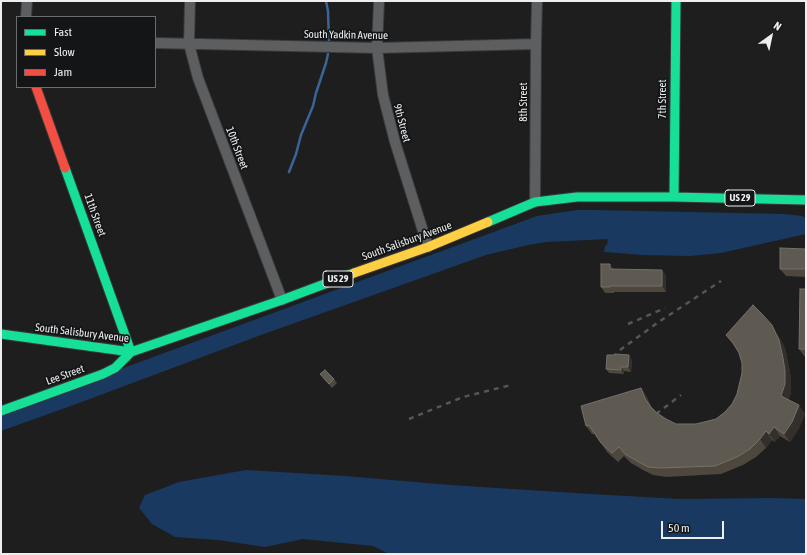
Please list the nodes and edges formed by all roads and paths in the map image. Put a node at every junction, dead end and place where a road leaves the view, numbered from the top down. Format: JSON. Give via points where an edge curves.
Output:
{"nodes":[{"id":1,"x":27,"y":1,"type":"edge"},
{"id":2,"x":190,"y":1,"type":"edge"},
{"id":3,"x":379,"y":1,"type":"edge"},
{"id":4,"x":537,"y":1,"type":"edge"},
{"id":5,"x":676,"y":1,"type":"edge"},
{"id":6,"x":26,"y":16,"type":"edge"},
{"id":7,"x":156,"y":43,"type":"edge"},
{"id":8,"x":189,"y":44,"type":"junction"},
{"id":9,"x":536,"y":44,"type":"junction"},
{"id":10,"x":377,"y":48,"type":"junction"},
{"id":11,"x":36,"y":88,"type":"edge"},
{"id":12,"x":674,"y":197,"type":"junction"},
{"id":13,"x":806,"y":200,"type":"edge"},
{"id":14,"x":535,"y":202,"type":"junction"},
{"id":15,"x":428,"y":247,"type":"junction"},
{"id":16,"x":282,"y":300,"type":"junction"},
{"id":17,"x":1,"y":334,"type":"edge"},
{"id":18,"x":131,"y":352,"type":"junction"},
{"id":19,"x":1,"y":411,"type":"edge"}],
"edges":[{"from":1,"to":6,"type":"street"},
{"from":2,"to":8,"type":"street","name":"10th Street"},
{"from":3,"to":10,"type":"street","name":"9th Street"},
{"from":4,"to":9,"type":"street","name":"8th Street"},
{"from":5,"to":12,"type":"main road","name":"7th Street"},
{"from":7,"to":8,"type":"street","name":"South Yadkin Avenue"},
{"from":8,"to":10,"type":"street","name":"South Yadkin Avenue"},
{"from":8,"to":16,"type":"street","name":"10th Street","via":[[198,78]]},
{"from":9,"to":10,"type":"street","name":"South Yadkin Avenue"},
{"from":9,"to":14,"type":"street","name":"8th Street"},
{"from":10,"to":15,"type":"street","name":"9th Street","via":[[383,95],[394,142]]},
{"from":11,"to":18,"type":"main road","name":"11th Street"},
{"from":12,"to":13,"type":"main road","name":"South Salisbury Avenue","number":"US 29"},
{"from":12,"to":14,"type":"main road","name":"South Salisbury Avenue","number":"US 29","via":[[577,197]]},
{"from":14,"to":15,"type":"main road","name":"South Salisbury Avenue","number":"US 29"},
{"from":15,"to":16,"type":"main road","name":"South Salisbury Avenue","number":"US 29"},
{"from":16,"to":18,"type":"main road","name":"South Salisbury Avenue","number":"US 29"},
{"from":17,"to":18,"type":"main road","name":"South Salisbury Avenue","number":"US 29"},
{"from":18,"to":19,"type":"main road","name":"Lee Street","via":[[115,368],[103,374]]}]}
